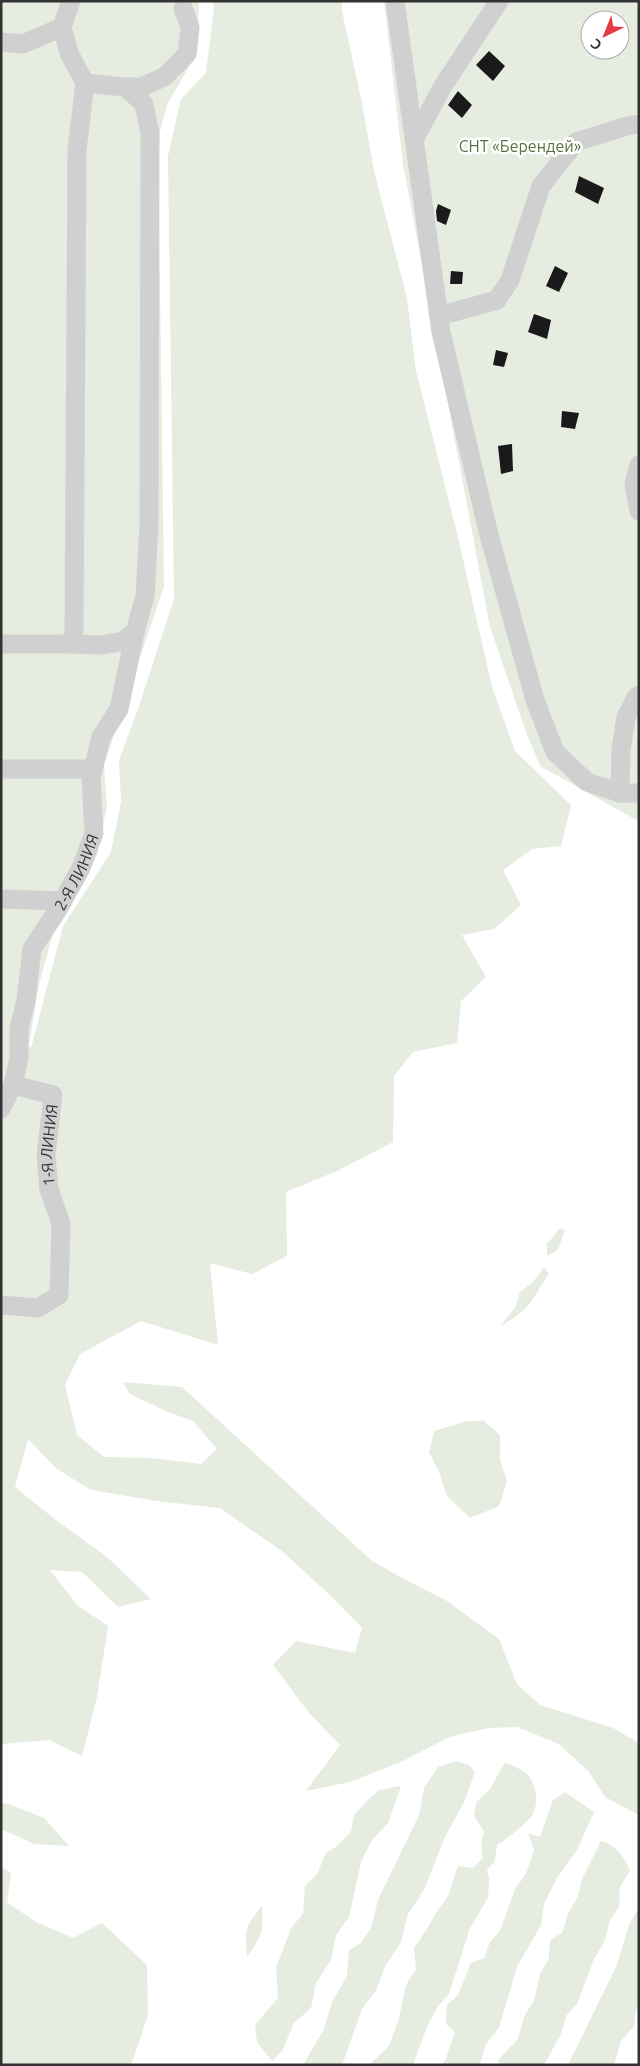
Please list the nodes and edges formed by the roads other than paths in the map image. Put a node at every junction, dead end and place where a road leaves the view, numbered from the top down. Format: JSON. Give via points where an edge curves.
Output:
{"nodes":[{"id":1,"x":71,"y":1,"type":"edge"},
{"id":2,"x":395,"y":1,"type":"edge"},
{"id":3,"x":499,"y":1,"type":"edge"},
{"id":4,"x":183,"y":8,"type":"dead end"},
{"id":5,"x":62,"y":27,"type":"junction"},
{"id":6,"x":1,"y":42,"type":"edge"},
{"id":7,"x":85,"y":83,"type":"junction"},
{"id":8,"x":124,"y":87,"type":"junction"},
{"id":9,"x":639,"y":124,"type":"edge"},
{"id":10,"x":415,"y":138,"type":"junction"},
{"id":11,"x":439,"y":316,"type":"junction"},
{"id":12,"x":639,"y":465,"type":"edge"},
{"id":13,"x":639,"y":511,"type":"edge"},
{"id":14,"x":135,"y":632,"type":"junction"},
{"id":15,"x":1,"y":644,"type":"edge"},
{"id":16,"x":71,"y":644,"type":"junction"},
{"id":17,"x":639,"y":695,"type":"edge"},
{"id":18,"x":93,"y":768,"type":"junction"},
{"id":19,"x":1,"y":769,"type":"edge"},
{"id":20,"x":630,"y":793,"type":"edge"},
{"id":21,"x":1,"y":899,"type":"edge"},
{"id":22,"x":63,"y":901,"type":"junction"},
{"id":23,"x":10,"y":1041,"type":"edge"},
{"id":24,"x":13,"y":1085,"type":"junction"},
{"id":25,"x":1,"y":1109,"type":"edge"},
{"id":26,"x":1,"y":1305,"type":"edge"}],
"edges":[{"from":1,"to":5,"type":"street"},
{"from":2,"to":10,"type":"street"},
{"from":3,"to":10,"type":"street","via":[[443,86]]},
{"from":4,"to":8,"type":"street","via":[[190,27],[188,54],[164,77],[142,86]]},
{"from":5,"to":6,"type":"street","via":[[23,44]]},
{"from":5,"to":7,"type":"street","via":[[69,53]]},
{"from":7,"to":8,"type":"street"},
{"from":7,"to":16,"type":"street","via":[[77,150],[74,631]]},
{"from":8,"to":14,"type":"street","name":"2-Я ЛИНИЯ","via":[[144,104],[150,134],[149,524],[145,596]]},
{"from":9,"to":11,"type":"street","via":[[576,142],[541,186],[510,280],[497,300]]},
{"from":10,"to":11,"type":"street"},
{"from":11,"to":20,"type":"street","via":[[489,535],[535,700],[555,752],[587,782]]},
{"from":12,"to":13,"type":"street","via":[[634,484]]},
{"from":14,"to":16,"type":"street","via":[[121,642]]},
{"from":14,"to":18,"type":"street","name":"2-Я ЛИНИЯ","via":[[119,710],[101,737]]},
{"from":15,"to":16,"type":"street"},
{"from":17,"to":20,"type":"street","via":[[626,717],[621,750]]},
{"from":18,"to":19,"type":"street"},
{"from":18,"to":22,"type":"street","name":"2-Я ЛИНИЯ","via":[[94,833],[81,868]]},
{"from":21,"to":22,"type":"street"},
{"from":22,"to":23,"type":"street","name":"2-Я ЛИНИЯ","via":[[32,949],[26,1001],[18,1028]]},
{"from":23,"to":24,"type":"street","name":"2-Я ЛИНИЯ","via":[[19,1058]]},
{"from":24,"to":25,"type":"street","name":"2-Я ЛИНИЯ"},
{"from":24,"to":26,"type":"street","name":"1-Я ЛИНИЯ","via":[[53,1094],[46,1155],[50,1189],[60,1224],[59,1295],[38,1308]]}]}
